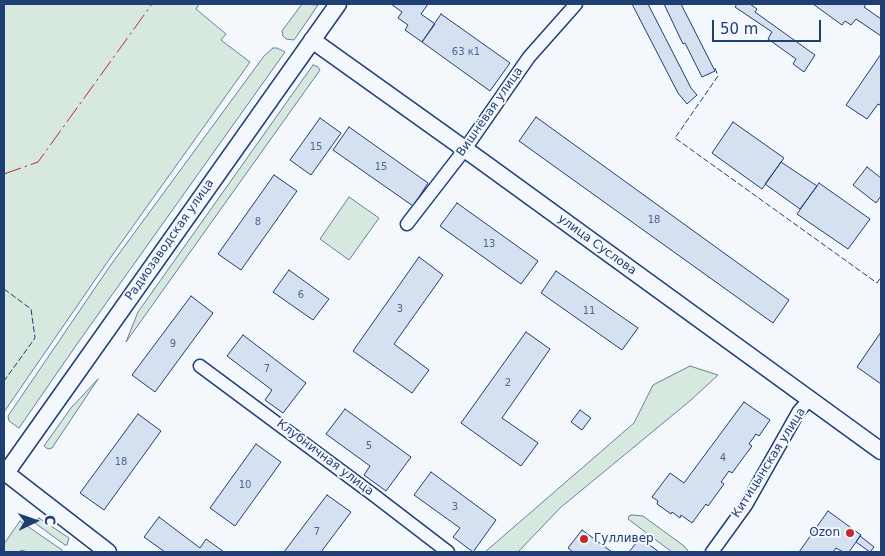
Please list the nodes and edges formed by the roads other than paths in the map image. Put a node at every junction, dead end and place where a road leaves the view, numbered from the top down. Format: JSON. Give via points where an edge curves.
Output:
{"nodes":[{"id":1,"x":338,"y":4,"type":"edge"},
{"id":2,"x":576,"y":4,"type":"edge"},
{"id":3,"x":312,"y":40,"type":"junction"},
{"id":4,"x":465,"y":149,"type":"junction"},
{"id":5,"x":407,"y":224,"type":"dead end"},
{"id":6,"x":200,"y":366,"type":"dead end"},
{"id":7,"x":810,"y":399,"type":"junction"},
{"id":8,"x":881,"y":451,"type":"edge"},
{"id":9,"x":5,"y":475,"type":"edge"},
{"id":10,"x":108,"y":552,"type":"edge"},
{"id":11,"x":448,"y":552,"type":"edge"},
{"id":12,"x":712,"y":552,"type":"edge"}],
"edges":[{"from":1,"to":3,"type":"street","name":"Радиозаводская улица"},
{"from":2,"to":4,"type":"street","name":"Вишнёвая улица","via":[[529,57]]},
{"from":3,"to":4,"type":"street","name":"улица Суслова"},
{"from":3,"to":9,"type":"street","name":"Радиозаводская улица"},
{"from":4,"to":5,"type":"street","name":"Вишнёвая улица"},
{"from":4,"to":7,"type":"street","name":"улица Суслова"},
{"from":6,"to":11,"type":"street","name":"Клубничная улица"},
{"from":7,"to":8,"type":"street","name":"улица Суслова"},
{"from":7,"to":12,"type":"street","name":"Китицынская улица","via":[[799,411],[746,505]]},
{"from":9,"to":10,"type":"street"}]}
